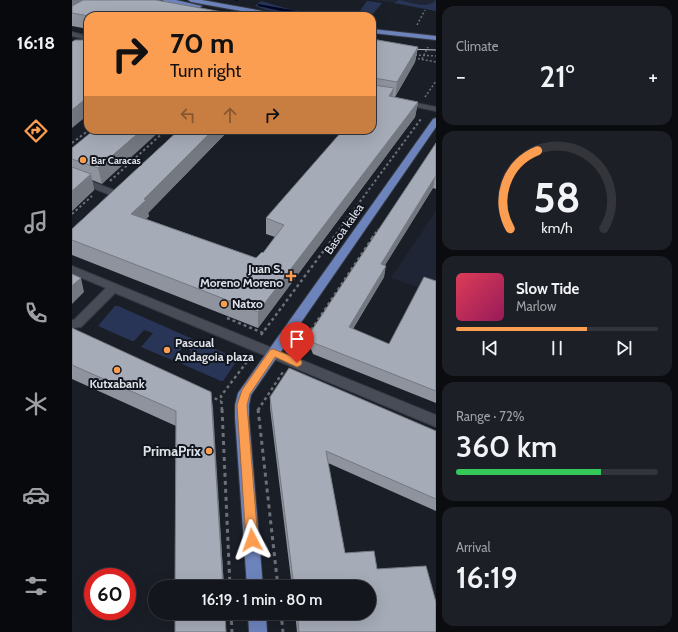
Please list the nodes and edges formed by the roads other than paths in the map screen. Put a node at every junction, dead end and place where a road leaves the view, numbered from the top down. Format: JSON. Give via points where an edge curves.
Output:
{"nodes":[{"id":1,"x":164,"y":0,"type":"edge"},
{"id":2,"x":191,"y":0,"type":"edge"},
{"id":3,"x":231,"y":12,"type":"edge"},
{"id":4,"x":257,"y":12,"type":"edge"},
{"id":5,"x":376,"y":31,"type":"edge"},
{"id":6,"x":72,"y":34,"type":"edge"},
{"id":7,"x":84,"y":37,"type":"edge"},
{"id":8,"x":376,"y":37,"type":"edge"},
{"id":9,"x":436,"y":38,"type":"edge"},
{"id":10,"x":432,"y":44,"type":"edge"},
{"id":11,"x":376,"y":97,"type":"edge"},
{"id":12,"x":436,"y":109,"type":"edge"},
{"id":13,"x":436,"y":121,"type":"edge"},
{"id":14,"x":72,"y":177,"type":"edge"},
{"id":15,"x":116,"y":194,"type":"edge"},
{"id":16,"x":72,"y":270,"type":"edge"},
{"id":17,"x":114,"y":287,"type":"junction"},
{"id":18,"x":72,"y":324,"type":"edge"},
{"id":19,"x":273,"y":353,"type":"junction"},
{"id":20,"x":436,"y":421,"type":"edge"},
{"id":21,"x":254,"y":580,"type":"edge"},
{"id":22,"x":257,"y":620,"type":"edge"},
{"id":23,"x":258,"y":632,"type":"edge"}],
"edges":[{"from":1,"to":3,"type":"main road"},
{"from":2,"to":4,"type":"main road"},
{"from":5,"to":9,"type":"main road"},
{"from":6,"to":7,"type":"street"},
{"from":8,"to":10,"type":"main road"},
{"from":11,"to":12,"type":"street"},
{"from":13,"to":19,"type":"main road","name":"Basoa kalea"},
{"from":14,"to":15,"type":"street"},
{"from":16,"to":17,"type":"street"},
{"from":17,"to":18,"type":"street","via":[[77,324]]},
{"from":17,"to":19,"type":"street"},
{"from":19,"to":20,"type":"street"},
{"from":19,"to":21,"type":"main road","name":"Basoa kalea","via":[[245,393],[242,405]]},
{"from":22,"to":23,"type":"main road"}]}
